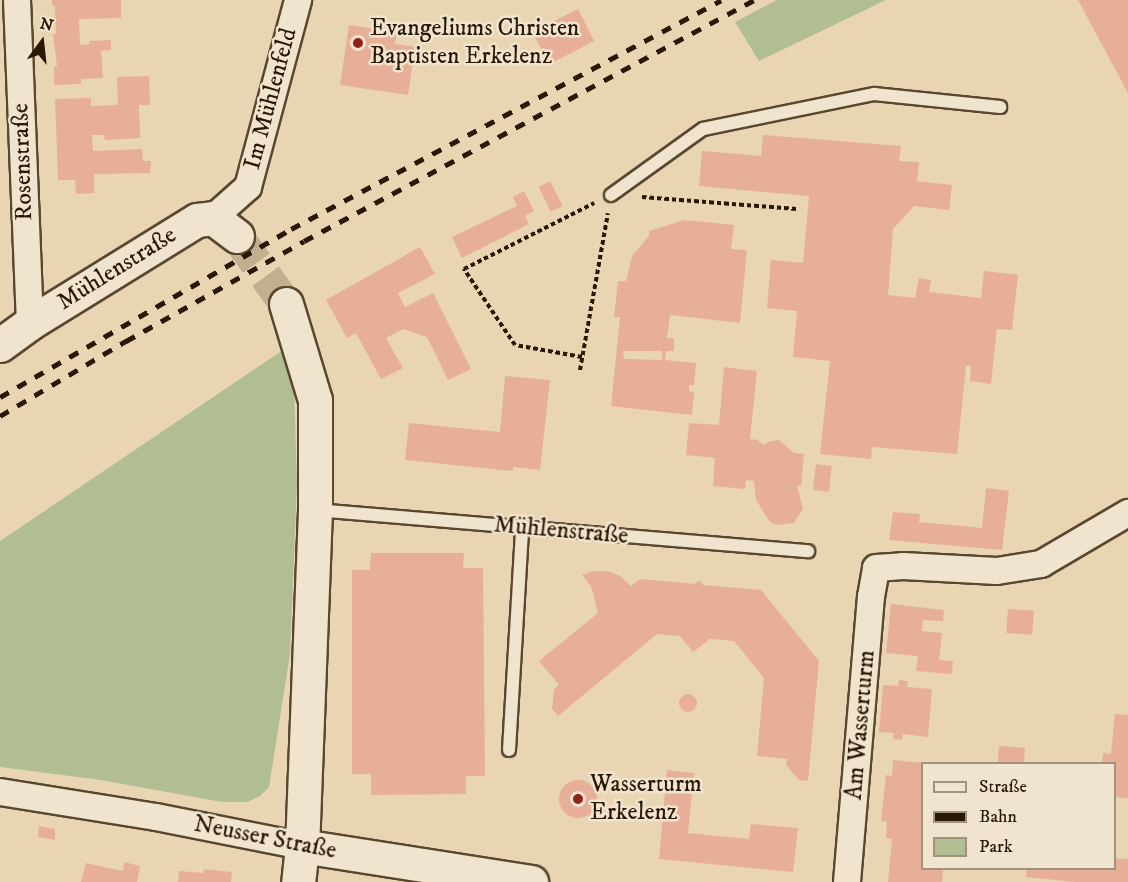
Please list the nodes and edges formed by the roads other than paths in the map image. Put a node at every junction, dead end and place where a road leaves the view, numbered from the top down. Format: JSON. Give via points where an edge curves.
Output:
{"nodes":[{"id":1,"x":17,"y":0,"type":"edge"},
{"id":2,"x":297,"y":0,"type":"edge"},
{"id":3,"x":1000,"y":107,"type":"dead end"},
{"id":4,"x":611,"y":195,"type":"road end"},
{"id":5,"x":225,"y":227,"type":"joint"},
{"id":6,"x":286,"y":304,"type":"tunnel mouth"},
{"id":7,"x":30,"y":323,"type":"junction"},
{"id":8,"x":0,"y":345,"type":"edge"},
{"id":9,"x":315,"y":510,"type":"junction"},
{"id":10,"x":1128,"y":513,"type":"edge"},
{"id":11,"x":522,"y":529,"type":"junction"},
{"id":12,"x":808,"y":551,"type":"dead end"},
{"id":13,"x":509,"y":750,"type":"dead end"},
{"id":14,"x":0,"y":792,"type":"edge"},
{"id":15,"x":302,"y":846,"type":"junction"},
{"id":16,"x":298,"y":882,"type":"edge"},
{"id":17,"x":531,"y":882,"type":"edge"},
{"id":18,"x":847,"y":882,"type":"edge"}],
"edges":[{"from":1,"to":7,"type":"street","name":"Rosenstraße"},
{"from":2,"to":5,"type":"street","name":"Im Mühlenfeld","via":[[248,187]]},
{"from":3,"to":4,"type":"lane","via":[[874,94],[703,129]]},
{"from":5,"to":7,"type":"street","name":"Mühlenstraße","via":[[198,219]]},
{"from":6,"to":9,"type":"street","via":[[315,400]]},
{"from":7,"to":8,"type":"street","name":"Mühlenstraße"},
{"from":9,"to":11,"type":"lane","name":"Mühlenstraße"},
{"from":9,"to":15,"type":"street"},
{"from":10,"to":18,"type":"street","name":"Am Wasserturm","via":[[1041,564],[997,571],[876,568]]},
{"from":11,"to":12,"type":"lane","name":"Mühlenstraße"},
{"from":11,"to":13,"type":"lane"},
{"from":14,"to":15,"type":"street","name":"Neusser Straße","via":[[156,816]]},
{"from":15,"to":16,"type":"street"},
{"from":15,"to":17,"type":"street","name":"Neusser Straße"}]}
